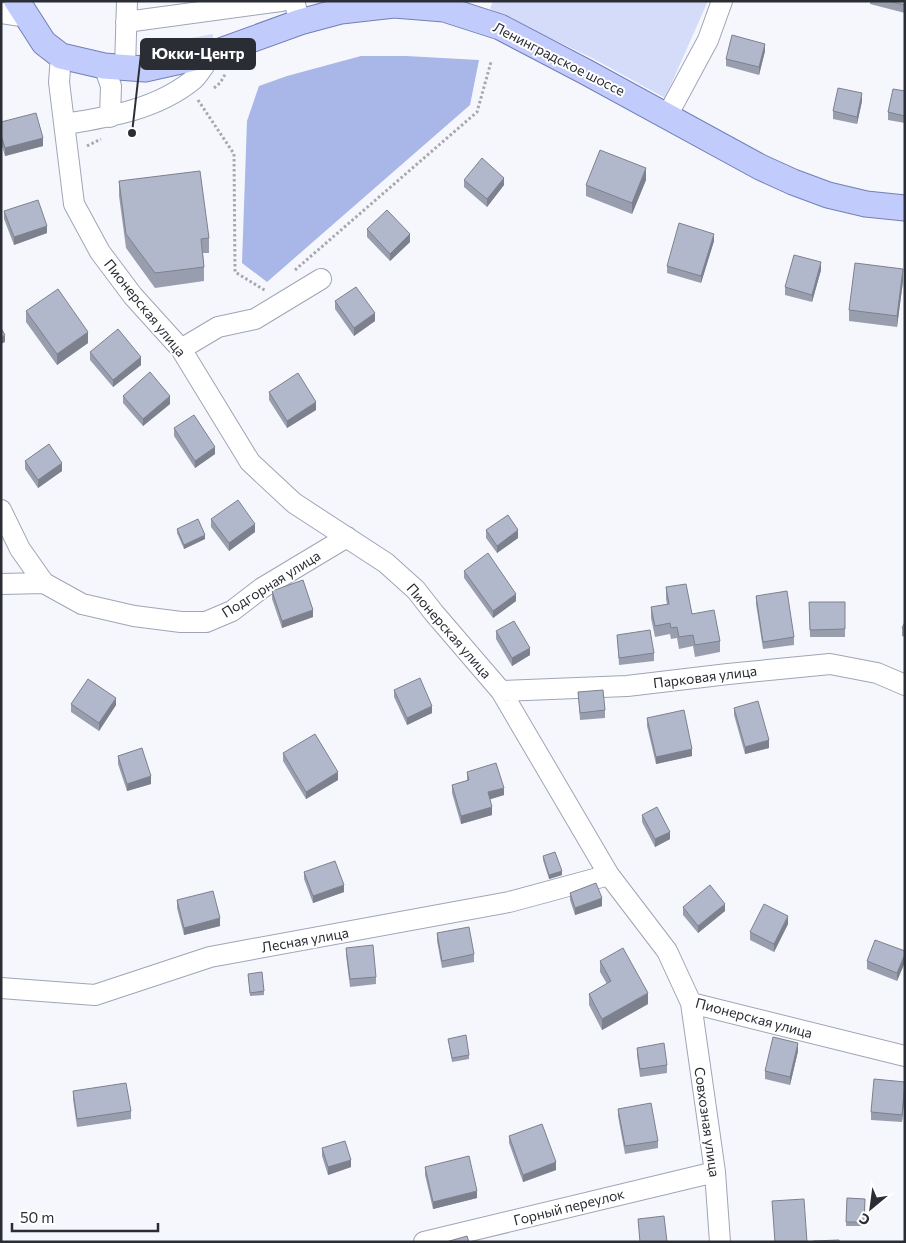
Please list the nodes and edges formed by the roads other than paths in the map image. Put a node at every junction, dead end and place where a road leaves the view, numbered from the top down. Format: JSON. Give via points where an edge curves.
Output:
{"nodes":[{"id":1,"x":127,"y":1,"type":"edge"},
{"id":2,"x":281,"y":1,"type":"edge"},
{"id":3,"x":722,"y":1,"type":"edge"},
{"id":4,"x":22,"y":9,"type":"edge"},
{"id":5,"x":297,"y":12,"type":"edge"},
{"id":6,"x":1,"y":13,"type":"edge"},
{"id":7,"x":126,"y":22,"type":"junction"},
{"id":8,"x":212,"y":54,"type":"junction"},
{"id":9,"x":61,"y":56,"type":"junction"},
{"id":10,"x":114,"y":67,"type":"junction"},
{"id":11,"x":667,"y":116,"type":"junction"},
{"id":12,"x":110,"y":117,"type":"junction"},
{"id":13,"x":65,"y":124,"type":"junction"},
{"id":14,"x":905,"y":208,"type":"edge"},
{"id":15,"x":321,"y":278,"type":"dead end"},
{"id":16,"x":181,"y":349,"type":"junction"},
{"id":17,"x":1,"y":510,"type":"edge"},
{"id":18,"x":347,"y":537,"type":"junction"},
{"id":19,"x":44,"y":583,"type":"junction"},
{"id":20,"x":1,"y":584,"type":"edge"},
{"id":21,"x":905,"y":685,"type":"edge"},
{"id":22,"x":501,"y":691,"type":"junction"},
{"id":23,"x":610,"y":875,"type":"junction"},
{"id":24,"x":1,"y":988,"type":"edge"},
{"id":25,"x":691,"y":1003,"type":"junction"},
{"id":26,"x":905,"y":1056,"type":"edge"},
{"id":27,"x":715,"y":1172,"type":"junction"},
{"id":28,"x":424,"y":1242,"type":"edge"},
{"id":29,"x":720,"y":1242,"type":"edge"}],
"edges":[{"from":1,"to":7,"type":"street"},
{"from":2,"to":7,"type":"street"},
{"from":3,"to":11,"type":"street","via":[[708,40]]},
{"from":4,"to":6,"type":"street"},
{"from":4,"to":9,"type":"main road","name":"Ленинградское шоссе","via":[[44,43]]},
{"from":5,"to":8,"type":"main road","name":"Ленинградское шоссе"},
{"from":5,"to":11,"type":"main road","name":"Ленинградское шоссе","via":[[341,12],[394,5],[444,9],[500,27]]},
{"from":7,"to":10,"type":"street"},
{"from":8,"to":10,"type":"main road","name":"Ленинградское шоссе","via":[[145,69]]},
{"from":8,"to":12,"type":"street","via":[[195,78],[171,94]]},
{"from":9,"to":10,"type":"main road","name":"Ленинградское шоссе"},
{"from":9,"to":13,"type":"street","name":"Пионерская улица","via":[[60,82]]},
{"from":10,"to":12,"type":"street"},
{"from":11,"to":14,"type":"main road","name":"Ленинградское шоссе","via":[[760,168],[793,182],[866,204]]},
{"from":12,"to":13,"type":"street"},
{"from":13,"to":16,"type":"street","name":"Пионерская улица","via":[[74,204],[106,260],[133,296]]},
{"from":15,"to":16,"type":"street","via":[[255,319],[218,327]]},
{"from":16,"to":18,"type":"street","name":"Пионерская улица","via":[[250,462],[294,503]]},
{"from":17,"to":19,"type":"street","name":"Подгорная улица","via":[[20,549]]},
{"from":18,"to":19,"type":"street","name":"Подгорная улица","via":[[262,588],[232,612],[206,622],[125,614],[82,604]]},
{"from":18,"to":22,"type":"street","name":"Пионерская улица","via":[[386,563],[416,590]]},
{"from":19,"to":20,"type":"street"},
{"from":21,"to":22,"type":"street","name":"Парковая улица","via":[[877,673],[830,664],[627,686]]},
{"from":22,"to":23,"type":"street","name":"Пионерская улица"},
{"from":23,"to":24,"type":"street","name":"Лесная улица","via":[[509,902],[210,958],[95,995]]},
{"from":23,"to":25,"type":"street","name":"Пионерская улица","via":[[667,951]]},
{"from":25,"to":26,"type":"street","name":"Пионерская улица"},
{"from":25,"to":27,"type":"street","name":"Совхозная улица"},
{"from":27,"to":28,"type":"street","name":"Горный переулок"},
{"from":27,"to":29,"type":"street","name":"Совхозная улица"}]}
